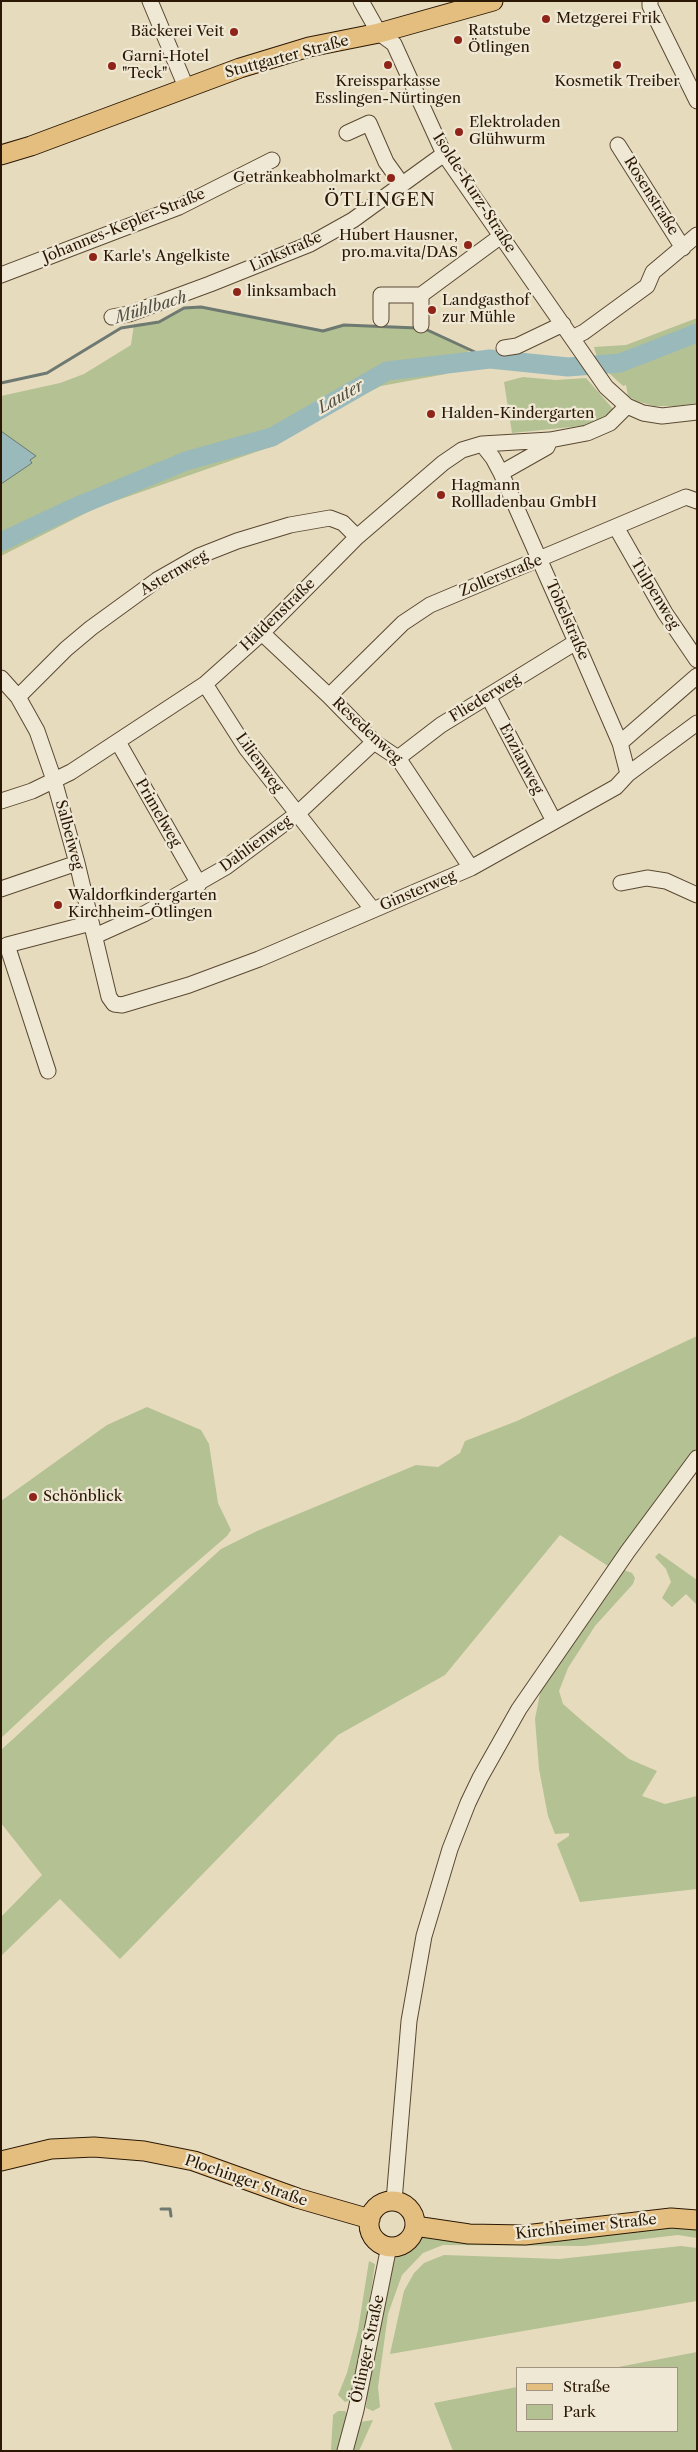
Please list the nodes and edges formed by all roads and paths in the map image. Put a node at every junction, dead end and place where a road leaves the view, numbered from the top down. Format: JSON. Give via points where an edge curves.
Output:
{"nodes":[{"id":1,"x":150,"y":1,"type":"edge"},
{"id":2,"x":361,"y":1,"type":"edge"},
{"id":3,"x":493,"y":1,"type":"edge"},
{"id":4,"x":650,"y":1,"type":"edge"},
{"id":5,"x":379,"y":33,"type":"junction"},
{"id":6,"x":186,"y":87,"type":"junction"},
{"id":7,"x":697,"y":101,"type":"edge"},
{"id":8,"x":347,"y":133,"type":"dead end"},
{"id":9,"x":618,"y":145,"type":"dead end"},
{"id":10,"x":444,"y":154,"type":"junction"},
{"id":11,"x":1,"y":155,"type":"edge"},
{"id":12,"x":272,"y":160,"type":"dead end"},
{"id":13,"x":401,"y":183,"type":"junction"},
{"id":14,"x":697,"y":235,"type":"edge"},
{"id":15,"x":502,"y":236,"type":"junction"},
{"id":16,"x":683,"y":248,"type":"junction"},
{"id":17,"x":1,"y":275,"type":"edge"},
{"id":18,"x":421,"y":295,"type":"junction"},
{"id":19,"x":112,"y":317,"type":"dead end"},
{"id":20,"x":381,"y":320,"type":"dead end"},
{"id":21,"x":563,"y":324,"type":"junction"},
{"id":22,"x":421,"y":325,"type":"dead end"},
{"id":23,"x":572,"y":338,"type":"junction"},
{"id":24,"x":504,"y":348,"type":"dead end"},
{"id":25,"x":627,"y":406,"type":"junction"},
{"id":26,"x":697,"y":412,"type":"edge"},
{"id":27,"x":550,"y":440,"type":"junction"},
{"id":28,"x":482,"y":444,"type":"junction"},
{"id":29,"x":501,"y":473,"type":"junction"},
{"id":30,"x":697,"y":501,"type":"edge"},
{"id":31,"x":616,"y":527,"type":"junction"},
{"id":32,"x":357,"y":537,"type":"junction"},
{"id":33,"x":539,"y":558,"type":"junction"},
{"id":34,"x":262,"y":633,"type":"junction"},
{"id":35,"x":576,"y":642,"type":"junction"},
{"id":36,"x":697,"y":660,"type":"edge"},
{"id":37,"x":697,"y":676,"type":"edge"},
{"id":38,"x":1,"y":678,"type":"edge"},
{"id":39,"x":205,"y":684,"type":"junction"},
{"id":40,"x":329,"y":696,"type":"junction"},
{"id":41,"x":488,"y":696,"type":"junction"},
{"id":42,"x":18,"y":697,"type":"junction"},
{"id":43,"x":697,"y":723,"type":"edge"},
{"id":44,"x":118,"y":742,"type":"junction"},
{"id":45,"x":374,"y":742,"type":"junction"},
{"id":46,"x":620,"y":743,"type":"junction"},
{"id":47,"x":398,"y":758,"type":"junction"},
{"id":48,"x":628,"y":774,"type":"junction"},
{"id":49,"x":54,"y":780,"type":"junction"},
{"id":50,"x":1,"y":801,"type":"edge"},
{"id":51,"x":297,"y":814,"type":"junction"},
{"id":52,"x":554,"y":821,"type":"junction"},
{"id":53,"x":76,"y":863,"type":"junction"},
{"id":54,"x":471,"y":868,"type":"junction"},
{"id":55,"x":621,"y":883,"type":"dead end"},
{"id":56,"x":200,"y":884,"type":"junction"},
{"id":57,"x":1,"y":888,"type":"edge"},
{"id":58,"x":697,"y":895,"type":"edge"},
{"id":59,"x":373,"y":910,"type":"junction"},
{"id":60,"x":93,"y":930,"type":"junction"},
{"id":61,"x":4,"y":946,"type":"edge"},
{"id":62,"x":114,"y":1004,"type":"joint"},
{"id":63,"x":48,"y":1071,"type":"dead end"},
{"id":64,"x":697,"y":1458,"type":"edge"},
{"id":65,"x":1,"y":2162,"type":"edge"},
{"id":66,"x":394,"y":2201,"type":"junction"},
{"id":67,"x":370,"y":2220,"type":"junction"},
{"id":68,"x":697,"y":2220,"type":"edge"},
{"id":69,"x":415,"y":2226,"type":"junction"},
{"id":70,"x":389,"y":2246,"type":"junction"},
{"id":71,"x":345,"y":2451,"type":"edge"}],
"edges":[{"from":1,"to":6,"type":"street"},
{"from":2,"to":5,"type":"street","name":"Isolde-Kurz-Straße"},
{"from":3,"to":5,"type":"main road","name":"Stuttgarter Straße"},
{"from":4,"to":7,"type":"street"},
{"from":5,"to":6,"type":"main road","name":"Stuttgarter Straße","via":[[283,55]]},
{"from":5,"to":10,"type":"street","name":"Isolde-Kurz-Straße","via":[[394,44]]},
{"from":6,"to":11,"type":"main road","name":"Stuttgarter Straße"},
{"from":8,"to":13,"type":"street","via":[[369,123],[386,162]]},
{"from":9,"to":16,"type":"street","name":"Rosenstraße"},
{"from":10,"to":13,"type":"street","name":"Linkstraße"},
{"from":10,"to":15,"type":"street","name":"Isolde-Kurz-Straße"},
{"from":12,"to":17,"type":"street","name":"Johannes-Kepler-Straße","via":[[179,208]]},
{"from":13,"to":19,"type":"street","name":"Linkstraße","via":[[353,220],[310,244],[210,284]]},
{"from":14,"to":16,"type":"street"},
{"from":15,"to":18,"type":"street"},
{"from":15,"to":21,"type":"street","name":"Isolde-Kurz-Straße"},
{"from":16,"to":23,"type":"street","via":[[654,272],[647,286]]},
{"from":18,"to":20,"type":"street","via":[[381,296]]},
{"from":18,"to":22,"type":"street"},
{"from":21,"to":23,"type":"street","name":"Isolde-Kurz-Straße"},
{"from":21,"to":24,"type":"street","via":[[517,346]]},
{"from":23,"to":25,"type":"street","name":"Isolde-Kurz-Straße","via":[[606,387]]},
{"from":25,"to":26,"type":"street","via":[[662,416]]},
{"from":25,"to":27,"type":"street","name":"Haldenstraße","via":[[610,423],[593,431]]},
{"from":27,"to":28,"type":"street","name":"Haldenstraße"},
{"from":27,"to":29,"type":"street","name":"Haldenstraße","via":[[547,447]]},
{"from":28,"to":29,"type":"street","name":"Tobelstraße"},
{"from":28,"to":32,"type":"street","name":"Haldenstraße","via":[[462,450],[443,463]]},
{"from":29,"to":33,"type":"street","name":"Tobelstraße"},
{"from":30,"to":31,"type":"street","name":"Zollerstraße","via":[[686,497]]},
{"from":31,"to":33,"type":"street","name":"Zollerstraße"},
{"from":31,"to":36,"type":"street","name":"Tulpenweg","via":[[665,613]]},
{"from":32,"to":34,"type":"street","name":"Haldenstraße"},
{"from":32,"to":42,"type":"street","name":"Asternweg","via":[[343,523],[330,518],[246,538],[199,556],[157,580],[91,628]]},
{"from":33,"to":35,"type":"street","name":"Tobelstraße"},
{"from":33,"to":40,"type":"street","name":"Zollerstraße","via":[[423,610],[403,623]]},
{"from":34,"to":39,"type":"street","name":"Haldenstraße"},
{"from":34,"to":40,"type":"street","name":"Resedenweg"},
{"from":35,"to":41,"type":"street","name":"Fliederweg"},
{"from":35,"to":46,"type":"street","name":"Tobelstraße"},
{"from":37,"to":46,"type":"street"},
{"from":38,"to":42,"type":"street"},
{"from":39,"to":44,"type":"street","name":"Haldenstraße"},
{"from":39,"to":51,"type":"street","name":"Lilienweg","via":[[246,748]]},
{"from":40,"to":45,"type":"street","name":"Resedenweg"},
{"from":41,"to":47,"type":"street","name":"Fliederweg","via":[[441,725]]},
{"from":41,"to":52,"type":"street","name":"Enzianweg"},
{"from":42,"to":49,"type":"street","via":[[38,731]]},
{"from":43,"to":48,"type":"street","name":"Ginsterweg"},
{"from":44,"to":49,"type":"street","name":"Haldenstraße"},
{"from":44,"to":56,"type":"street","name":"Primelweg"},
{"from":45,"to":47,"type":"street","name":"Resedenweg"},
{"from":45,"to":51,"type":"street","name":"Dahlienweg"},
{"from":46,"to":48,"type":"street","name":"Tobelstraße"},
{"from":47,"to":54,"type":"street","name":"Resedenweg"},
{"from":48,"to":52,"type":"street","name":"Ginsterweg","via":[[616,787]]},
{"from":49,"to":50,"type":"street","name":"Haldenstraße"},
{"from":49,"to":53,"type":"street","name":"Salbeiweg"},
{"from":51,"to":56,"type":"street","name":"Dahlienweg"},
{"from":51,"to":59,"type":"street","name":"Lilienweg"},
{"from":52,"to":54,"type":"street","name":"Ginsterweg"},
{"from":53,"to":57,"type":"street"},
{"from":53,"to":60,"type":"street","name":"Salbeiweg"},
{"from":54,"to":59,"type":"street","name":"Ginsterweg"},
{"from":55,"to":58,"type":"street","via":[[647,878],[666,881]]},
{"from":56,"to":60,"type":"street","name":"Dahlienweg","via":[[144,914]]},
{"from":59,"to":62,"type":"street","name":"Ginsterweg","via":[[189,985],[122,1006]]},
{"from":60,"to":61,"type":"street","name":"Dahlienweg"},
{"from":60,"to":62,"type":"street","name":"Salbeiweg","via":[[109,997]]},
{"from":61,"to":63,"type":"street"},
{"from":64,"to":66,"type":"street","via":[[519,1709],[468,1803],[441,1874],[422,1943],[410,2021]]},
{"from":65,"to":67,"type":"main road","name":"Plochinger Straße","via":[[51,2149],[94,2147],[144,2151],[194,2161]]},
{"from":66,"to":67,"type":"main road","via":[[376,2208]]},
{"from":66,"to":69,"type":"main road","via":[[409,2208]]},
{"from":67,"to":70,"type":"main road","via":[[372,2236]]},
{"from":68,"to":69,"type":"main road","name":"Kirchheimer Straße","via":[[671,2218],[525,2235],[470,2234]]},
{"from":69,"to":70,"type":"main road","via":[[406,2242]]},
{"from":70,"to":71,"type":"street","name":"Ötlinger Straße"}]}
